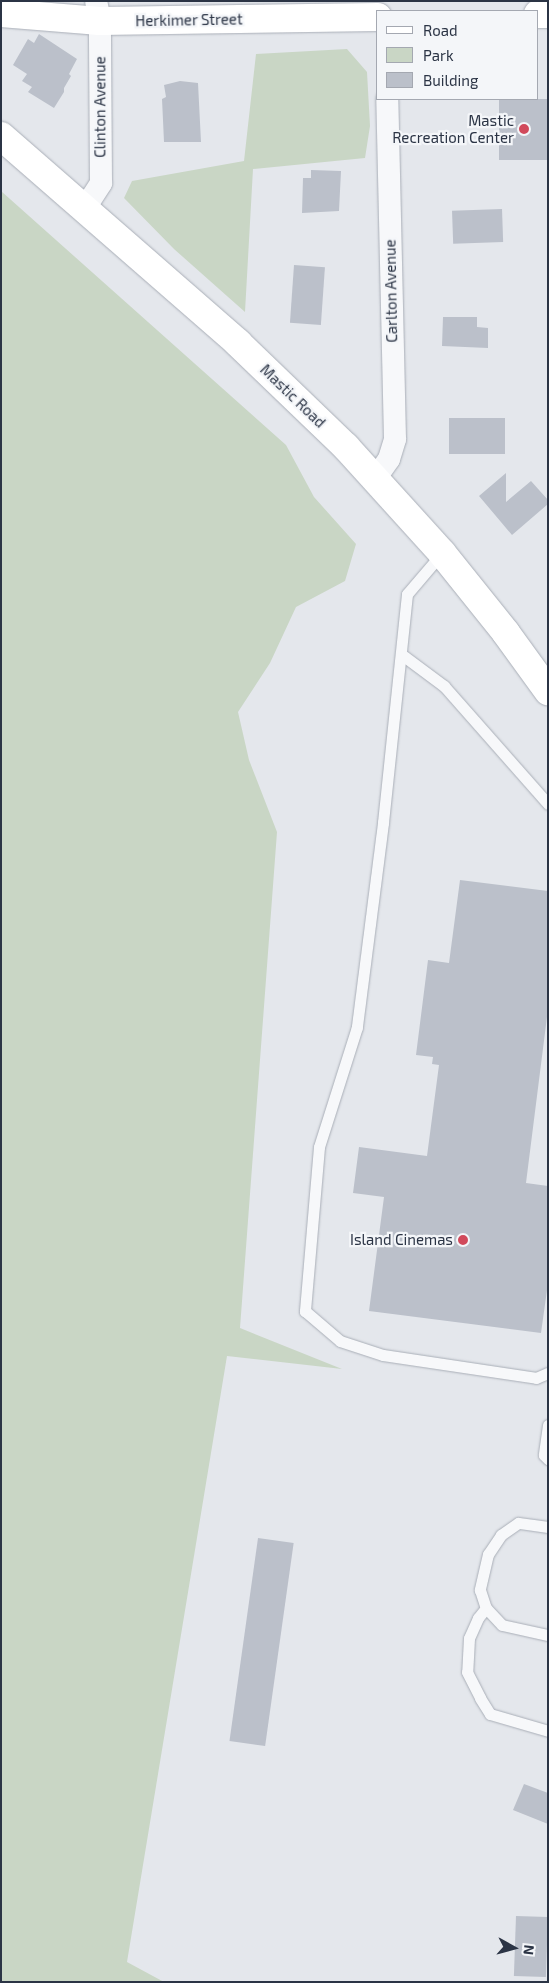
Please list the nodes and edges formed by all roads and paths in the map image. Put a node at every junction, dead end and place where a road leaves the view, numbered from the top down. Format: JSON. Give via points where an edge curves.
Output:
{"nodes":[{"id":1,"x":98,"y":11,"type":"edge"},
{"id":2,"x":1,"y":13,"type":"edge"},
{"id":3,"x":376,"y":17,"type":"edge"},
{"id":4,"x":386,"y":100,"type":"edge"},
{"id":5,"x":1,"y":136,"type":"edge"},
{"id":6,"x":85,"y":208,"type":"junction"},
{"id":7,"x":375,"y":479,"type":"junction"},
{"id":8,"x":442,"y":553,"type":"junction"},
{"id":9,"x":400,"y":654,"type":"junction"},
{"id":10,"x":548,"y":691,"type":"edge"},
{"id":11,"x":548,"y":804,"type":"edge"},
{"id":12,"x":548,"y":1373,"type":"edge"},
{"id":13,"x":548,"y":1425,"type":"edge"},
{"id":14,"x":548,"y":1459,"type":"edge"},
{"id":15,"x":548,"y":1527,"type":"edge"},
{"id":16,"x":486,"y":1608,"type":"junction"},
{"id":17,"x":548,"y":1635,"type":"edge"},
{"id":18,"x":548,"y":1731,"type":"edge"}],
"edges":[{"from":1,"to":2,"type":"main road","name":"Herkimer Street"},
{"from":1,"to":3,"type":"main road","name":"Herkimer Street"},
{"from":1,"to":6,"type":"street","name":"Clinton Avenue","via":[[101,182]]},
{"from":4,"to":7,"type":"street","name":"Carlton Avenue","via":[[395,439],[388,459]]},
{"from":5,"to":6,"type":"main road","name":"Mastic Road"},
{"from":6,"to":7,"type":"main road","name":"Mastic Road","via":[[238,343]]},
{"from":7,"to":8,"type":"main road","name":"Mastic Road"},
{"from":8,"to":9,"type":"lane","via":[[407,594]]},
{"from":8,"to":10,"type":"main road","name":"Mastic Road"},
{"from":9,"to":11,"type":"lane","via":[[444,686]]},
{"from":9,"to":12,"type":"lane","via":[[382,832],[357,1027],[320,1147],[305,1311],[340,1341],[383,1355],[536,1378]]},
{"from":13,"to":14,"type":"lane","via":[[544,1455]]},
{"from":15,"to":16,"type":"lane","via":[[518,1523],[501,1535],[488,1554],[480,1590]]},
{"from":16,"to":17,"type":"lane","via":[[502,1625]]},
{"from":16,"to":18,"type":"lane","via":[[469,1638],[467,1672],[480,1698],[490,1714]]}]}
